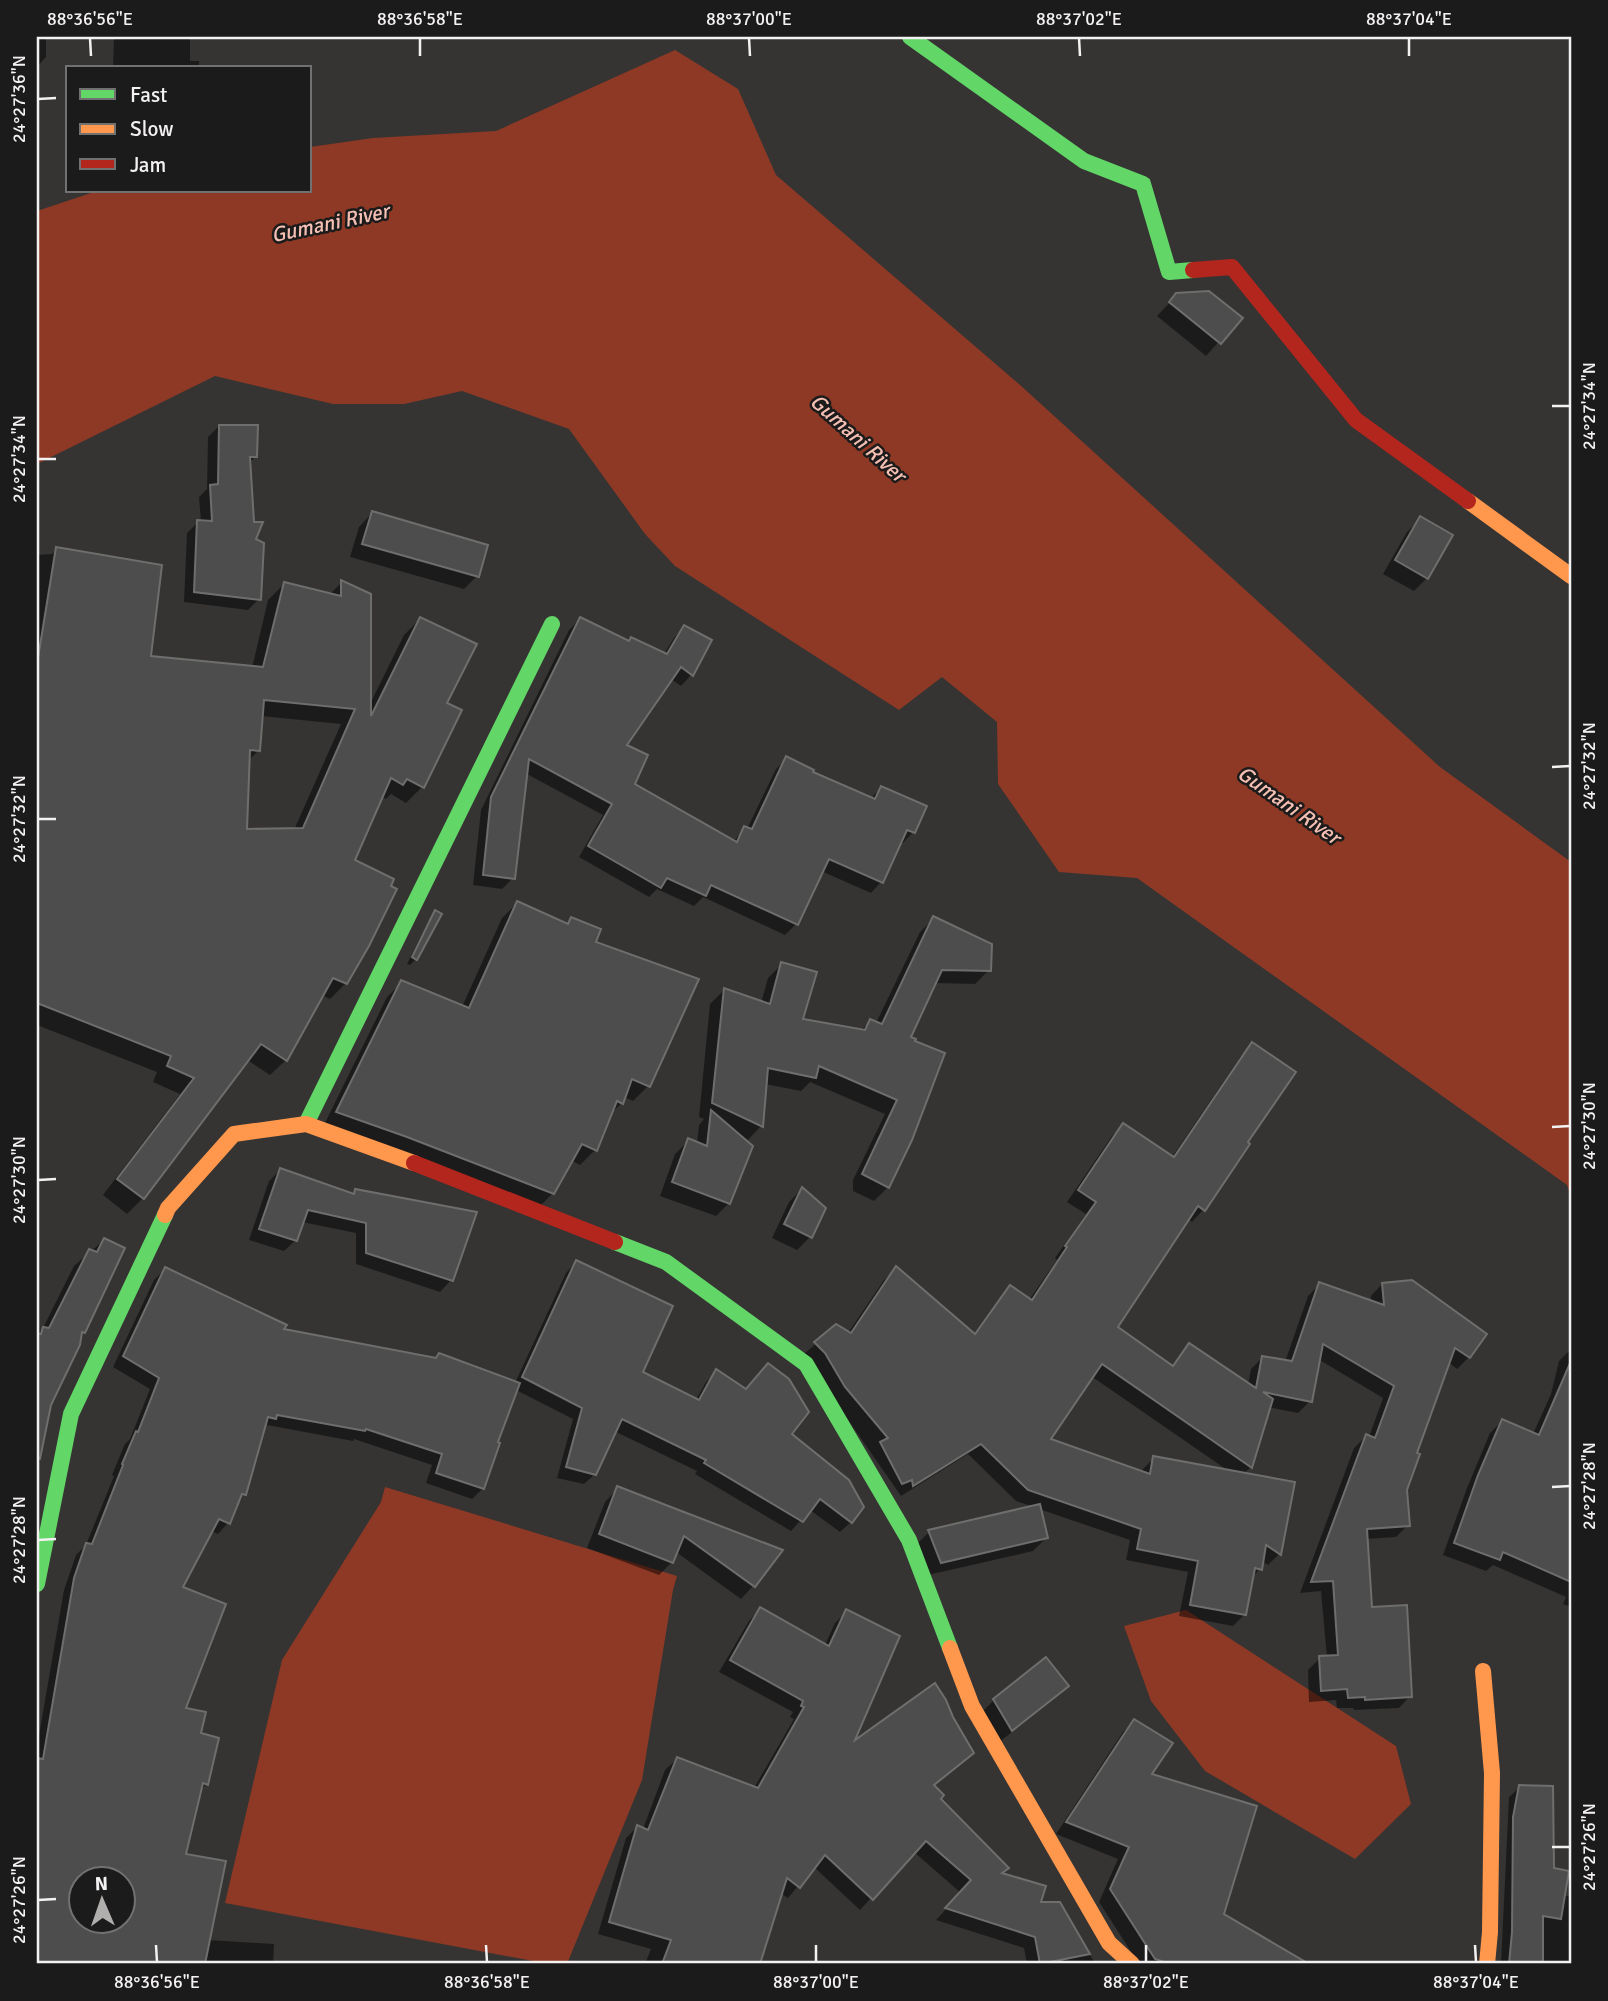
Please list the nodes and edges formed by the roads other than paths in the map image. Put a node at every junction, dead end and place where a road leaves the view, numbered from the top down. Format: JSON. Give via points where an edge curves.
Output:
{"nodes":[{"id":1,"x":911,"y":37,"type":"edge"},
{"id":2,"x":1571,"y":576,"type":"edge"},
{"id":3,"x":552,"y":624,"type":"dead end"},
{"id":4,"x":306,"y":1125,"type":"junction"},
{"id":5,"x":37,"y":1584,"type":"edge"},
{"id":6,"x":1483,"y":1671,"type":"dead end"},
{"id":7,"x":1132,"y":1964,"type":"edge"},
{"id":8,"x":1487,"y":1964,"type":"edge"}],
"edges":[{"from":1,"to":2,"type":"street","via":[[1084,161],[1143,184],[1169,272],[1232,267],[1356,420]]},
{"from":3,"to":4,"type":"street"},
{"from":4,"to":5,"type":"street","via":[[234,1134],[168,1208],[71,1414]]},
{"from":4,"to":7,"type":"street","via":[[666,1262],[806,1364],[909,1540],[971,1706],[1109,1942]]},
{"from":6,"to":8,"type":"street","via":[[1492,1773]]}]}
